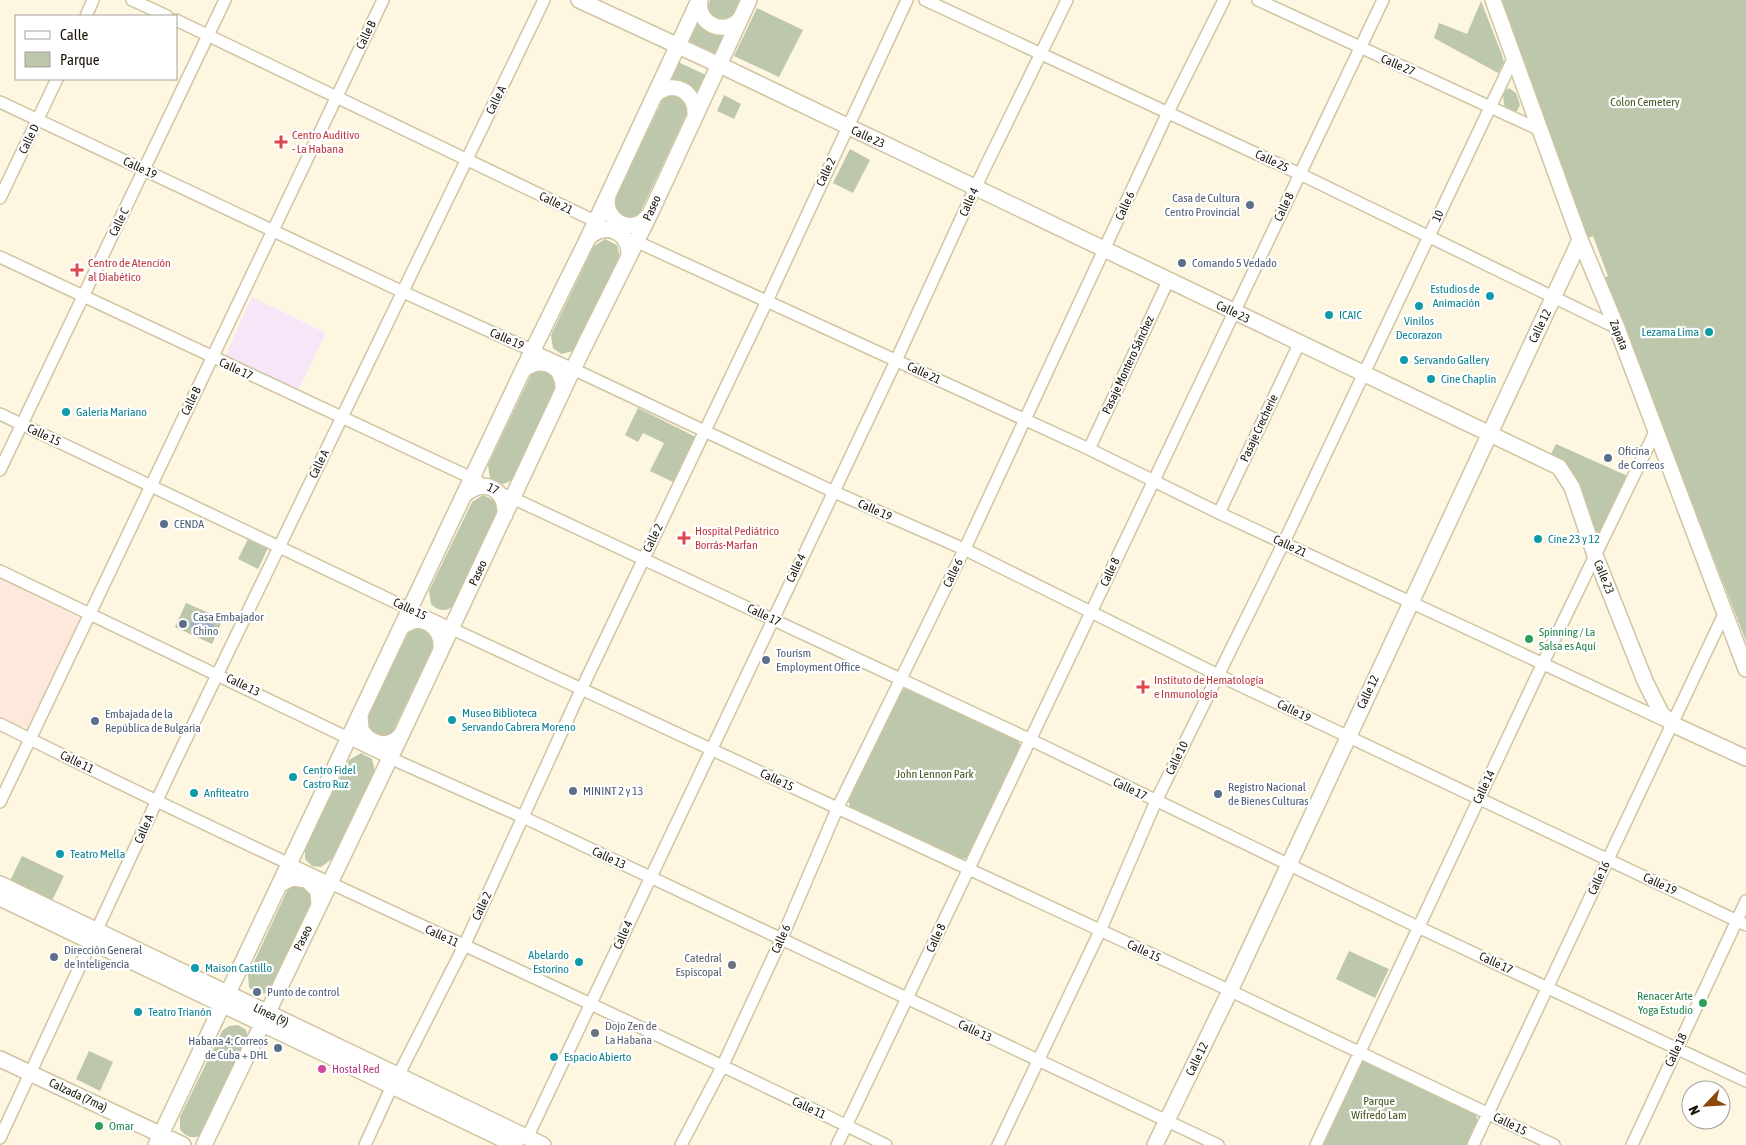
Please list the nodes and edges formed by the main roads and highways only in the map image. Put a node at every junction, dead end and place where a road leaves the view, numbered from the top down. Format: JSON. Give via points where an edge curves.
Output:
{"nodes":[{"id":1,"x":579,"y":0,"type":"edge"},
{"id":2,"x":700,"y":0,"type":"edge"},
{"id":3,"x":749,"y":0,"type":"edge"},
{"id":4,"x":1493,"y":0,"type":"edge"},
{"id":5,"x":743,"y":16,"type":"junction"},
{"id":6,"x":678,"y":46,"type":"junction"},
{"id":7,"x":719,"y":65,"type":"junction"},
{"id":8,"x":655,"y":95,"type":"junction"},
{"id":9,"x":695,"y":115,"type":"junction"},
{"id":10,"x":608,"y":194,"type":"junction"},
{"id":11,"x":650,"y":214,"type":"junction"},
{"id":12,"x":588,"y":238,"type":"junction"},
{"id":13,"x":1580,"y":240,"type":"junction"},
{"id":14,"x":630,"y":256,"type":"junction"},
{"id":15,"x":1587,"y":258,"type":"junction"},
{"id":16,"x":1568,"y":267,"type":"junction"},
{"id":17,"x":541,"y":334,"type":"junction"},
{"id":18,"x":581,"y":354,"type":"junction"},
{"id":19,"x":523,"y":370,"type":"junction"},
{"id":20,"x":563,"y":390,"type":"junction"},
{"id":21,"x":1489,"y":432,"type":"junction"},
{"id":22,"x":465,"y":494,"type":"junction"},
{"id":23,"x":505,"y":515,"type":"junction"},
{"id":24,"x":419,"y":592,"type":"junction"},
{"id":25,"x":455,"y":622,"type":"junction"},
{"id":26,"x":401,"y":628,"type":"junction"},
{"id":27,"x":440,"y":648,"type":"junction"},
{"id":28,"x":1746,"y":669,"type":"edge"},
{"id":29,"x":360,"y":715,"type":"junction"},
{"id":30,"x":403,"y":731,"type":"junction"},
{"id":31,"x":341,"y":756,"type":"junction"},
{"id":32,"x":1746,"y":758,"type":"edge"},
{"id":33,"x":380,"y":779,"type":"junction"},
{"id":34,"x":297,"y":848,"type":"junction"},
{"id":35,"x":337,"y":868,"type":"junction"},
{"id":36,"x":0,"y":884,"type":"edge"},
{"id":37,"x":279,"y":885,"type":"junction"},
{"id":38,"x":0,"y":898,"type":"edge"},
{"id":39,"x":318,"y":906,"type":"junction"},
{"id":40,"x":95,"y":936,"type":"junction"},
{"id":41,"x":225,"y":998,"type":"junction"},
{"id":42,"x":264,"y":1018,"type":"junction"},
{"id":43,"x":0,"y":1058,"type":"edge"},
{"id":44,"x":159,"y":1142,"type":"edge"},
{"id":45,"x":521,"y":1142,"type":"edge"},
{"id":46,"x":183,"y":1145,"type":"edge"},
{"id":47,"x":204,"y":1145,"type":"edge"},
{"id":48,"x":542,"y":1145,"type":"edge"},
{"id":49,"x":1156,"y":1145,"type":"edge"}],
"edges":[{"from":1,"to":6,"type":"main road","name":"Calle 23"},
{"from":2,"to":5,"type":"main road","via":[[702,16],[712,26],[732,26]]},
{"from":2,"to":6,"type":"main road"},
{"from":3,"to":5,"type":"main road","name":"Paseo"},
{"from":4,"to":13,"type":"main road","name":"Zapata"},
{"from":5,"to":7,"type":"main road","name":"Paseo"},
{"from":6,"to":7,"type":"main road","name":"Calle 23"},
{"from":6,"to":8,"type":"main road"},
{"from":7,"to":9,"type":"main road","name":"Paseo"},
{"from":7,"to":21,"type":"main road","name":"Calle 23"},
{"from":8,"to":9,"type":"main road","via":[[668,87],[682,89],[693,100]]},
{"from":8,"to":10,"type":"main road"},
{"from":9,"to":11,"type":"main road","name":"Paseo"},
{"from":10,"to":11,"type":"main road","via":[[606,201],[610,214],[620,223],[640,224]]},
{"from":10,"to":12,"type":"main road"},
{"from":11,"to":14,"type":"main road","name":"Paseo"},
{"from":12,"to":14,"type":"main road","via":[[601,230],[616,231],[627,241]]},
{"from":12,"to":17,"type":"main road"},
{"from":13,"to":15,"type":"main road","name":"Zapata"},
{"from":13,"to":16,"type":"main road","name":"Calle 12"},
{"from":14,"to":18,"type":"main road","name":"Paseo"},
{"from":15,"to":16,"type":"main road"},
{"from":15,"to":28,"type":"main road","name":"Zapata","via":[[1617,328]]},
{"from":16,"to":21,"type":"main road","name":"Calle 12"},
{"from":17,"to":18,"type":"main road","via":[[543,350],[553,360],[568,362]]},
{"from":17,"to":19,"type":"main road"},
{"from":18,"to":20,"type":"main road","name":"Paseo"},
{"from":19,"to":20,"type":"main road","via":[[536,363],[558,368]]},
{"from":19,"to":22,"type":"main road"},
{"from":20,"to":23,"type":"main road","name":"Paseo"},
{"from":21,"to":32,"type":"main road","name":"Calle 23","via":[[1559,467],[1572,487],[1645,681],[1661,713],[1672,724]]},
{"from":21,"to":49,"type":"main road","name":"Calle 12"},
{"from":22,"to":23,"type":"main road","via":[[478,486],[493,488],[504,499]]},
{"from":22,"to":24,"type":"main road"},
{"from":23,"to":25,"type":"main road","name":"Paseo"},
{"from":24,"to":25,"type":"main road","via":[[420,607],[432,619]]},
{"from":24,"to":26,"type":"main road"},
{"from":25,"to":27,"type":"main road","name":"Paseo"},
{"from":26,"to":27,"type":"main road","via":[[414,620],[430,623],[439,633]]},
{"from":26,"to":29,"type":"main road"},
{"from":27,"to":30,"type":"main road","name":"Paseo"},
{"from":29,"to":30,"type":"main road","via":[[361,730],[374,742],[393,742]]},
{"from":29,"to":31,"type":"main road"},
{"from":30,"to":33,"type":"main road","name":"Paseo"},
{"from":31,"to":33,"type":"main road","via":[[353,747],[371,748],[383,764]]},
{"from":31,"to":34,"type":"main road"},
{"from":33,"to":35,"type":"main road","name":"Paseo"},
{"from":34,"to":35,"type":"main road","via":[[299,863],[310,874],[324,876]]},
{"from":34,"to":37,"type":"main road"},
{"from":35,"to":39,"type":"main road","name":"Paseo"},
{"from":36,"to":40,"type":"main road","name":"Línea (9)"},
{"from":37,"to":39,"type":"main road","via":[[292,878],[307,880],[318,891]]},
{"from":37,"to":41,"type":"main road"},
{"from":38,"to":40,"type":"main road","name":"Línea (9)"},
{"from":39,"to":42,"type":"main road","name":"Paseo"},
{"from":40,"to":41,"type":"main road","name":"Línea (9)"},
{"from":41,"to":42,"type":"main road","name":"Línea (9)"},
{"from":41,"to":44,"type":"main road"},
{"from":42,"to":45,"type":"main road","name":"Línea (9)"},
{"from":42,"to":47,"type":"main road","name":"Paseo"},
{"from":43,"to":44,"type":"main road","name":"Calzada (7ma)"},
{"from":44,"to":46,"type":"main road","name":"Calzada (7ma)"},
{"from":45,"to":48,"type":"main road","name":"Línea (9)"}]}
